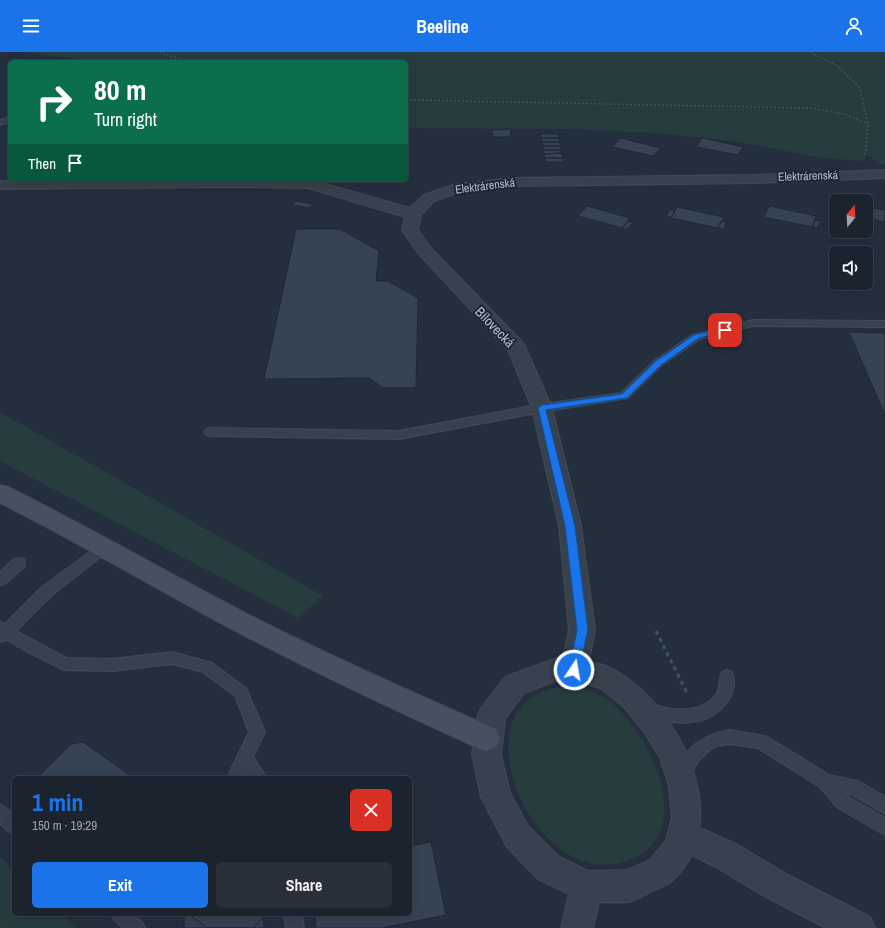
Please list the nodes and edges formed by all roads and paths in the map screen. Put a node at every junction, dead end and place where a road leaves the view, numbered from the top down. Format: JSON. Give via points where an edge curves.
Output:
{"nodes":[{"id":1,"x":159,"y":52,"type":"edge"},
{"id":2,"x":810,"y":52,"type":"edge"},
{"id":3,"x":183,"y":60,"type":"edge"},
{"id":4,"x":408,"y":100,"type":"edge"},
{"id":5,"x":868,"y":124,"type":"junction"},
{"id":6,"x":865,"y":174,"type":"junction"},
{"id":7,"x":885,"y":174,"type":"edge"},
{"id":8,"x":0,"y":185,"type":"edge"},
{"id":9,"x":413,"y":214,"type":"junction"},
{"id":10,"x":885,"y":324,"type":"edge"},
{"id":11,"x":542,"y":408,"type":"junction"},
{"id":12,"x":210,"y":432,"type":"dead end"},
{"id":13,"x":1,"y":493,"type":"edge"},
{"id":14,"x":105,"y":547,"type":"junction"},
{"id":15,"x":19,"y":563,"type":"dead end"},
{"id":16,"x":0,"y":580,"type":"edge"},
{"id":17,"x":656,"y":631,"type":"dead end"},
{"id":18,"x":2,"y":633,"type":"edge"},
{"id":19,"x":574,"y":670,"type":"junction"},
{"id":20,"x":727,"y":676,"type":"dead end"},
{"id":21,"x":691,"y":702,"type":"dead end"},
{"id":22,"x":644,"y":710,"type":"junction"},
{"id":23,"x":486,"y":738,"type":"junction"},
{"id":24,"x":245,"y":758,"type":"junction"},
{"id":25,"x":682,"y":775,"type":"junction"},
{"id":26,"x":236,"y":776,"type":"edge"},
{"id":27,"x":258,"y":776,"type":"edge"},
{"id":28,"x":826,"y":782,"type":"junction"},
{"id":29,"x":885,"y":806,"type":"edge"},
{"id":30,"x":0,"y":813,"type":"edge"},
{"id":31,"x":12,"y":823,"type":"edge"},
{"id":32,"x":885,"y":827,"type":"edge"},
{"id":33,"x":684,"y":836,"type":"junction"},
{"id":34,"x":586,"y":888,"type":"junction"},
{"id":35,"x":122,"y":916,"type":"edge"},
{"id":36,"x":293,"y":916,"type":"edge"},
{"id":37,"x":136,"y":928,"type":"edge"},
{"id":38,"x":294,"y":928,"type":"edge"},
{"id":39,"x":577,"y":928,"type":"edge"},
{"id":40,"x":859,"y":928,"type":"edge"}],
"edges":[{"from":1,"to":3,"type":"path"},
{"from":2,"to":5,"type":"path","via":[[839,67],[859,87]]},
{"from":4,"to":5,"type":"path","via":[[810,108],[845,114]]},
{"from":5,"to":6,"type":"path"},
{"from":6,"to":7,"type":"street","name":"Elektrárenská"},
{"from":6,"to":9,"type":"street","name":"Elektrárenská","via":[[755,179],[514,182],[461,187],[429,198]]},
{"from":8,"to":9,"type":"street","via":[[309,184]]},
{"from":9,"to":11,"type":"street","name":"Bílovecká","via":[[410,230],[424,250],[517,348]]},
{"from":10,"to":11,"type":"lane","via":[[753,323],[696,337],[658,363],[624,396]]},
{"from":11,"to":12,"type":"lane","via":[[399,435]]},
{"from":11,"to":19,"type":"street","name":"Bílovecká","via":[[570,526],[582,630]]},
{"from":13,"to":14,"type":"main road"},
{"from":14,"to":18,"type":"lane","via":[[47,591]]},
{"from":14,"to":23,"type":"main road","via":[[256,630]]},
{"from":15,"to":16,"type":"lane"},
{"from":17,"to":21,"type":"path"},
{"from":18,"to":24,"type":"lane","via":[[64,664],[112,665],[172,658],[207,667],[241,692],[257,732]]},
{"from":19,"to":22,"type":"street","via":[[607,679],[622,688]]},
{"from":19,"to":23,"type":"street","via":[[540,672],[512,686],[494,709]]},
{"from":20,"to":22,"type":"lane","via":[[725,693],[716,706],[698,715],[673,716]]},
{"from":22,"to":25,"type":"street","via":[[670,747]]},
{"from":23,"to":34,"type":"street","via":[[488,766],[495,794],[514,832],[524,846],[552,872]]},
{"from":24,"to":26,"type":"lane"},
{"from":24,"to":27,"type":"lane"},
{"from":25,"to":28,"type":"lane","via":[[694,755],[705,745],[729,737],[761,741]]},
{"from":25,"to":33,"type":"street","via":[[687,804]]},
{"from":28,"to":29,"type":"lane","via":[[852,786]]},
{"from":28,"to":32,"type":"lane","via":[[844,803]]},
{"from":30,"to":31,"type":"lane"},
{"from":33,"to":34,"type":"street","via":[[676,856],[647,880],[629,887]]},
{"from":33,"to":40,"type":"street"},
{"from":34,"to":39,"type":"street"},
{"from":35,"to":37,"type":"lane"},
{"from":36,"to":38,"type":"lane"}]}
